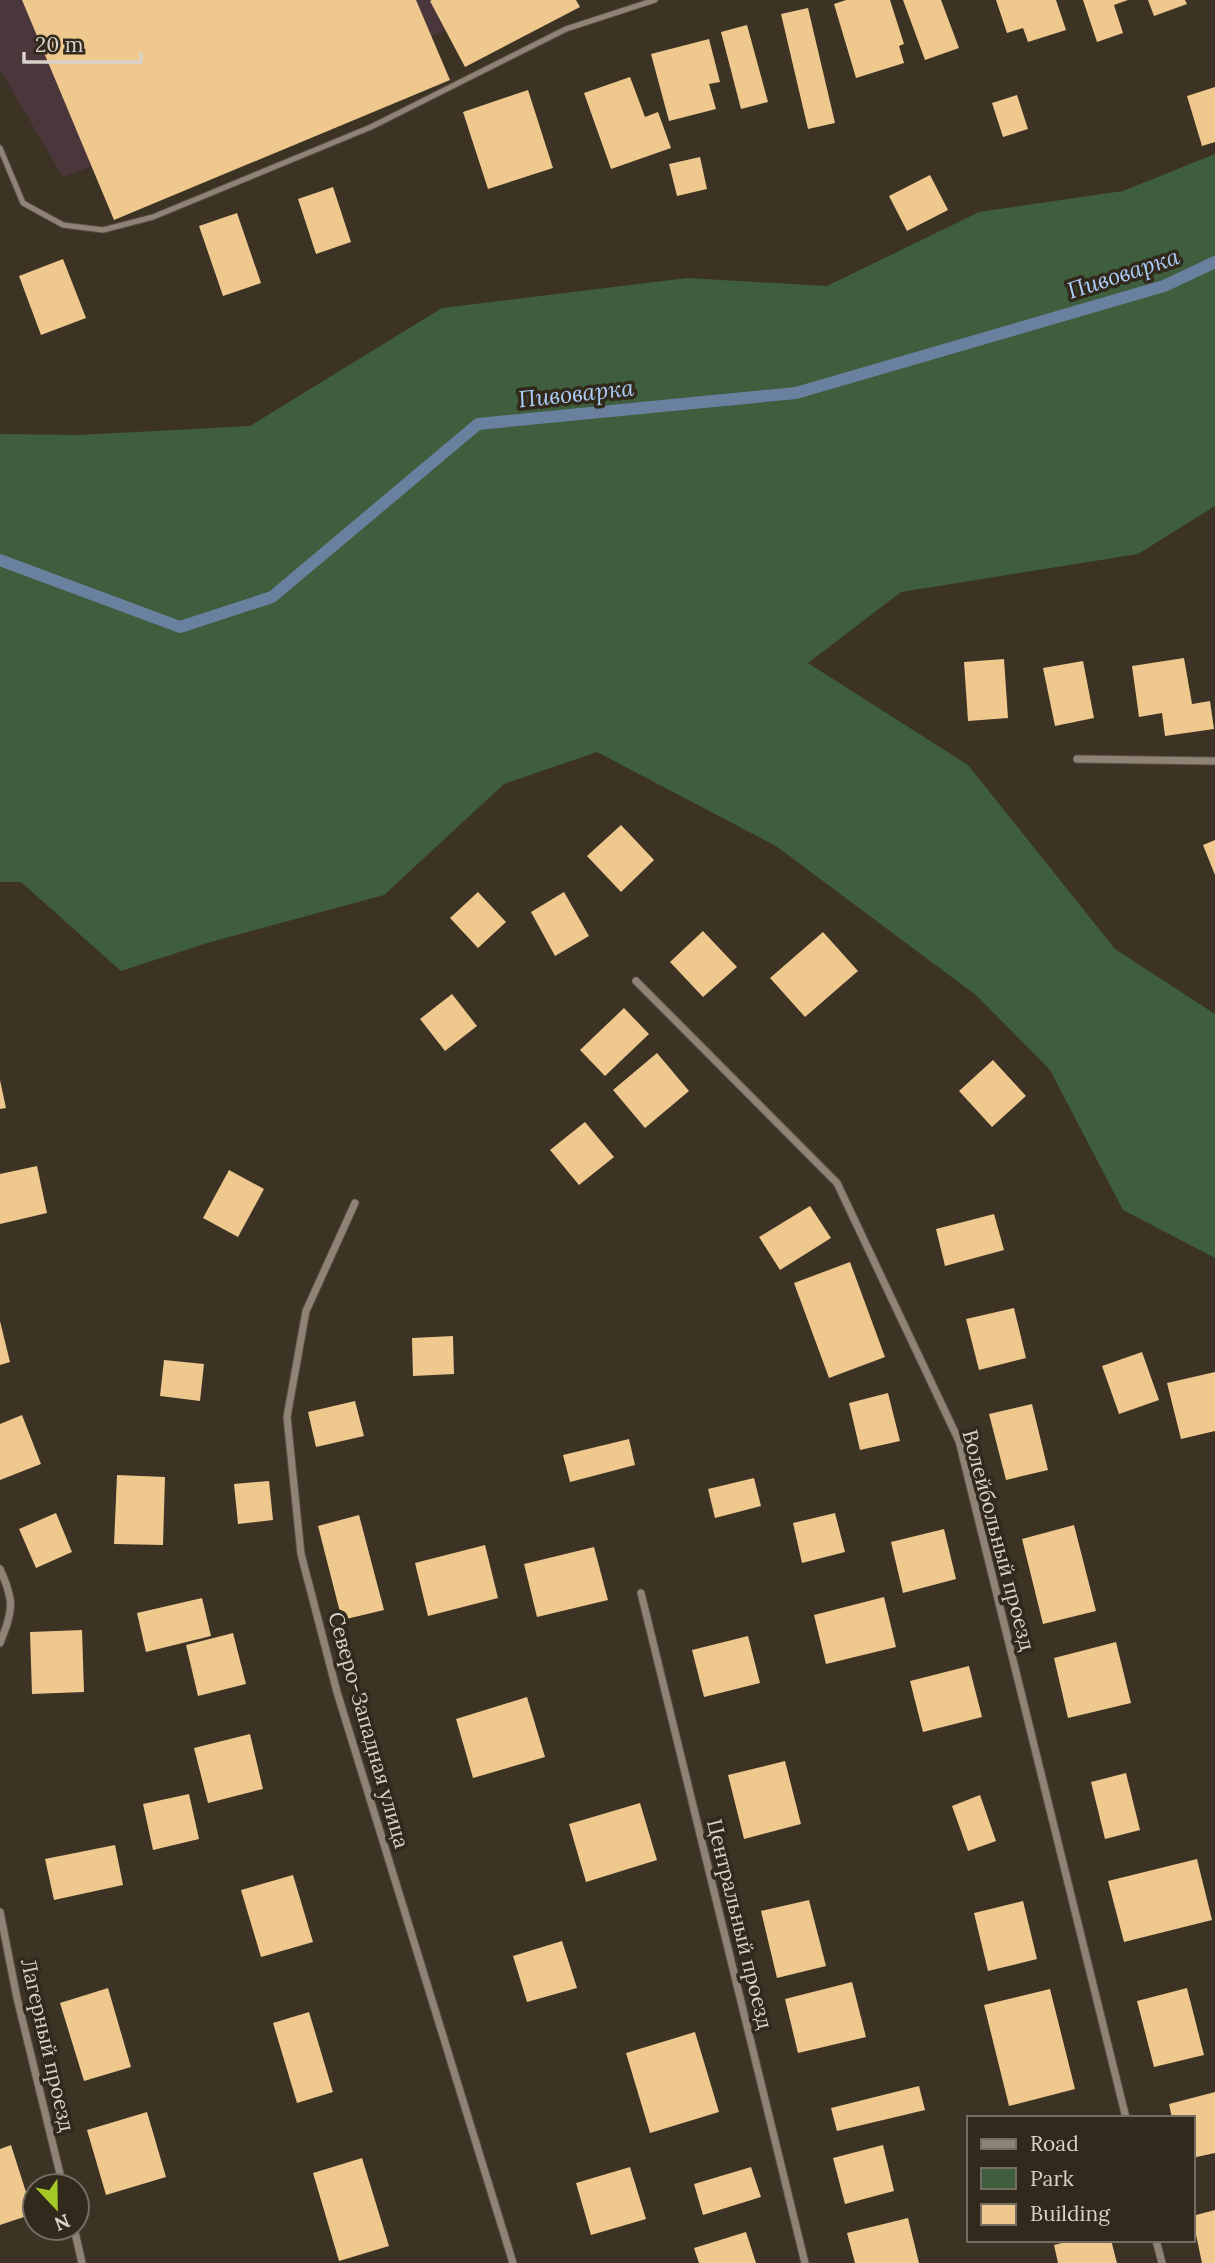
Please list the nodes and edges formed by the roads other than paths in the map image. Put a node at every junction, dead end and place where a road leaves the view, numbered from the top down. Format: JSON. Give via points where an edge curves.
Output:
{"nodes":[{"id":1,"x":655,"y":0,"type":"edge"},
{"id":2,"x":0,"y":148,"type":"edge"},
{"id":3,"x":1077,"y":759,"type":"dead end"},
{"id":4,"x":1215,"y":761,"type":"edge"},
{"id":5,"x":636,"y":981,"type":"dead end"},
{"id":6,"x":355,"y":1203,"type":"dead end"},
{"id":7,"x":0,"y":1569,"type":"edge"},
{"id":8,"x":641,"y":1592,"type":"dead end"},
{"id":9,"x":0,"y":1643,"type":"edge"},
{"id":10,"x":0,"y":1912,"type":"edge"},
{"id":11,"x":1126,"y":2116,"type":"edge"},
{"id":12,"x":60,"y":2172,"type":"edge"},
{"id":13,"x":77,"y":2242,"type":"edge"},
{"id":14,"x":1157,"y":2242,"type":"edge"},
{"id":15,"x":82,"y":2263,"type":"edge"},
{"id":16,"x":513,"y":2263,"type":"edge"},
{"id":17,"x":805,"y":2263,"type":"edge"},
{"id":18,"x":1162,"y":2263,"type":"edge"}],
"edges":[{"from":1,"to":2,"type":"lane","via":[[566,29],[358,132],[153,217],[103,230],[64,225],[23,203]]},
{"from":3,"to":4,"type":"street"},
{"from":5,"to":11,"type":"street","name":"Волейбольный проезд","via":[[837,1184],[959,1441]]},
{"from":6,"to":16,"type":"street","name":"Северо-Западная улица","via":[[306,1311],[287,1417],[300,1555],[337,1692]]},
{"from":7,"to":9,"type":"street","via":[[12,1603]]},
{"from":8,"to":17,"type":"street","name":"Центральный проезд"},
{"from":10,"to":12,"type":"street","name":"Лагерный проезд"},
{"from":13,"to":15,"type":"street"},
{"from":14,"to":18,"type":"street"}]}
